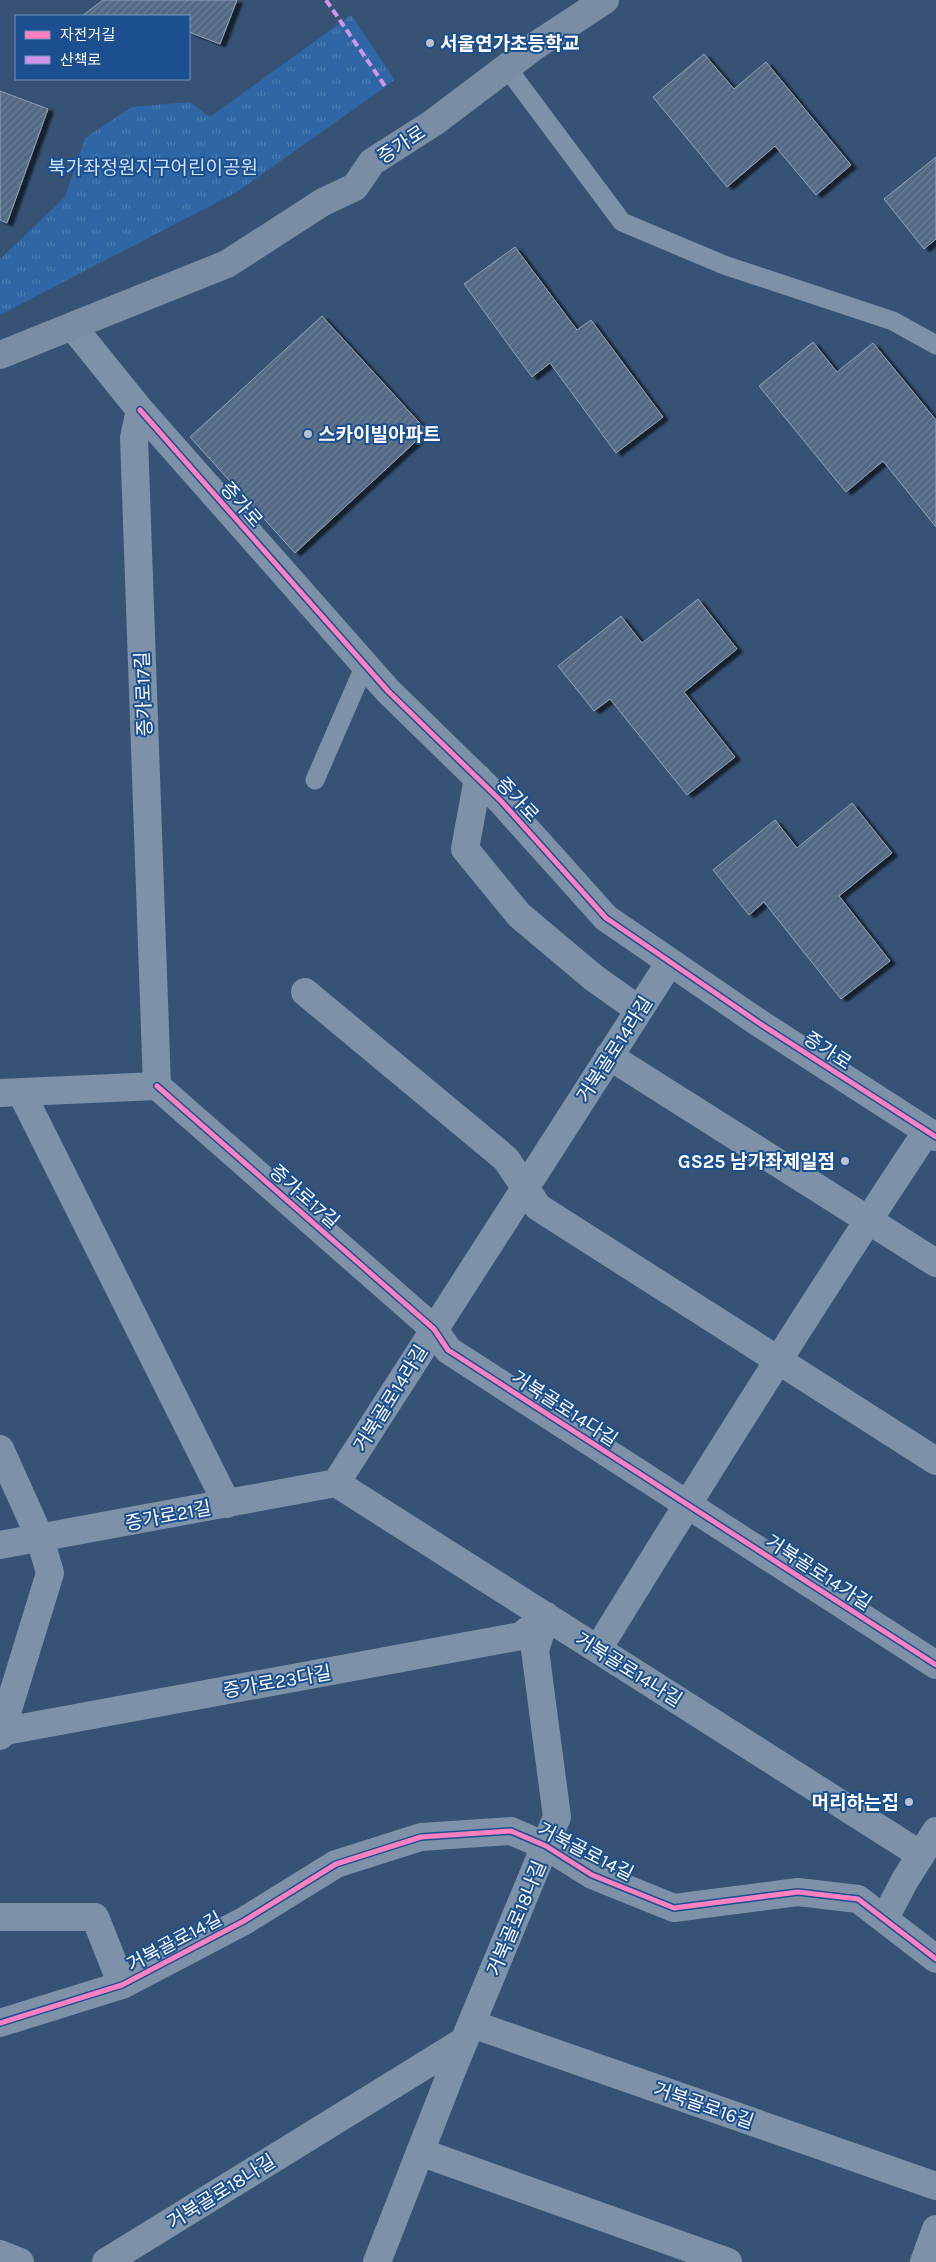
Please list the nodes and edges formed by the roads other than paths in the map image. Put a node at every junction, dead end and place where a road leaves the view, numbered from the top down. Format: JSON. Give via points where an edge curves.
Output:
{"nodes":[{"id":1,"x":604,"y":0,"type":"edge"},
{"id":2,"x":507,"y":68,"type":"junction"},
{"id":3,"x":73,"y":327,"type":"junction"},
{"id":4,"x":936,"y":345,"type":"edge"},
{"id":5,"x":0,"y":355,"type":"edge"},
{"id":6,"x":140,"y":410,"type":"junction"},
{"id":7,"x":365,"y":665,"type":"junction"},
{"id":8,"x":478,"y":778,"type":"junction"},
{"id":9,"x":316,"y":780,"type":"dead end"},
{"id":10,"x":670,"y":962,"type":"junction"},
{"id":11,"x":305,"y":992,"type":"dead end"},
{"id":12,"x":639,"y":1010,"type":"junction"},
{"id":13,"x":608,"y":1056,"type":"junction"},
{"id":14,"x":157,"y":1086,"type":"junction"},
{"id":15,"x":11,"y":1093,"type":"edge"},
{"id":16,"x":932,"y":1134,"type":"edge"},
{"id":17,"x":526,"y":1187,"type":"junction"},
{"id":18,"x":868,"y":1220,"type":"junction"},
{"id":19,"x":936,"y":1263,"type":"edge"},
{"id":20,"x":434,"y":1329,"type":"junction"},
{"id":21,"x":778,"y":1362,"type":"junction"},
{"id":22,"x":0,"y":1449,"type":"edge"},
{"id":23,"x":936,"y":1461,"type":"edge"},
{"id":24,"x":336,"y":1483,"type":"junction"},
{"id":25,"x":227,"y":1504,"type":"junction"},
{"id":26,"x":687,"y":1505,"type":"junction"},
{"id":27,"x":40,"y":1538,"type":"junction"},
{"id":28,"x":0,"y":1545,"type":"edge"},
{"id":29,"x":546,"y":1616,"type":"junction"},
{"id":30,"x":598,"y":1649,"type":"junction"},
{"id":31,"x":936,"y":1665,"type":"edge"},
{"id":32,"x":0,"y":1734,"type":"edge"},
{"id":33,"x":936,"y":1831,"type":"edge"},
{"id":34,"x":546,"y":1846,"type":"junction"},
{"id":35,"x":921,"y":1855,"type":"junction"},
{"id":36,"x":0,"y":1917,"type":"edge"},
{"id":37,"x":885,"y":1918,"type":"junction"},
{"id":38,"x":936,"y":1959,"type":"edge"},
{"id":39,"x":122,"y":1984,"type":"junction"},
{"id":40,"x":0,"y":2023,"type":"edge"},
{"id":41,"x":468,"y":2032,"type":"junction"},
{"id":42,"x":420,"y":2152,"type":"junction"},
{"id":43,"x":936,"y":2186,"type":"edge"},
{"id":44,"x":936,"y":2229,"type":"edge"},
{"id":45,"x":0,"y":2254,"type":"edge"},
{"id":46,"x":20,"y":2262,"type":"edge"},
{"id":47,"x":106,"y":2262,"type":"edge"},
{"id":48,"x":377,"y":2262,"type":"edge"},
{"id":49,"x":728,"y":2262,"type":"edge"},
{"id":50,"x":924,"y":2262,"type":"edge"}],
"edges":[{"from":1,"to":2,"type":"main road","name":"증가로"},
{"from":2,"to":3,"type":"main road","name":"증가로","via":[[433,123],[372,162],[355,188],[324,202],[227,264]]},
{"from":2,"to":4,"type":"lane","via":[[622,222],[724,265],[893,321]]},
{"from":3,"to":5,"type":"main road","name":"증가로"},
{"from":3,"to":6,"type":"street"},
{"from":6,"to":7,"type":"street","name":"증가로"},
{"from":6,"to":14,"type":"street","name":"증가로17길","via":[[134,438]]},
{"from":7,"to":8,"type":"street","name":"증가로"},
{"from":7,"to":9,"type":"lane"},
{"from":8,"to":10,"type":"street","name":"증가로","via":[[606,918]]},
{"from":8,"to":12,"type":"street","name":"증가로","via":[[465,850],[519,915],[594,978]]},
{"from":10,"to":12,"type":"street","name":"거북골로14라길"},
{"from":10,"to":16,"type":"street","name":"증가로"},
{"from":11,"to":17,"type":"street","via":[[506,1159]]},
{"from":12,"to":13,"type":"street","name":"거북골로14라길"},
{"from":13,"to":17,"type":"street","name":"거북골로14라길"},
{"from":13,"to":18,"type":"street"},
{"from":14,"to":15,"type":"street"},
{"from":14,"to":20,"type":"street","name":"증가로17길"},
{"from":15,"to":25,"type":"street"},
{"from":16,"to":18,"type":"street"},
{"from":17,"to":20,"type":"street","name":"거북골로14라길"},
{"from":17,"to":21,"type":"street","via":[[538,1208]]},
{"from":18,"to":19,"type":"street"},
{"from":18,"to":21,"type":"street"},
{"from":20,"to":24,"type":"street","name":"거북골로14라길"},
{"from":20,"to":26,"type":"street","name":"거북골로14다길","via":[[448,1350]]},
{"from":21,"to":23,"type":"street"},
{"from":21,"to":26,"type":"street"},
{"from":22,"to":27,"type":"street"},
{"from":24,"to":25,"type":"street","name":"증가로21길"},
{"from":24,"to":29,"type":"street","name":"거북골로14나길"},
{"from":25,"to":27,"type":"street","name":"증가로21길"},
{"from":26,"to":30,"type":"street"},
{"from":26,"to":31,"type":"street","name":"거북골로14가길"},
{"from":27,"to":28,"type":"street","name":"증가로21길"},
{"from":27,"to":32,"type":"street","name":"증가로23다길","via":[[50,1573]]},
{"from":29,"to":30,"type":"street","name":"거북골로14나길"},
{"from":29,"to":32,"type":"street","name":"증가로23다길","via":[[521,1636]]},
{"from":29,"to":34,"type":"street","name":"거북골로18나길","via":[[535,1650],[557,1817]]},
{"from":30,"to":35,"type":"street","name":"거북골로14나길"},
{"from":33,"to":35,"type":"street"},
{"from":34,"to":37,"type":"street","name":"거북골로14길","via":[[592,1875],[674,1908],[798,1892],[858,1899]]},
{"from":34,"to":39,"type":"street","name":"거북골로14길","via":[[511,1830],[421,1837],[336,1864],[244,1921]]},
{"from":34,"to":41,"type":"street","name":"거북골로18나길"},
{"from":35,"to":37,"type":"street"},
{"from":36,"to":39,"type":"street","via":[[95,1917]]},
{"from":37,"to":38,"type":"street","name":"거북골로14길"},
{"from":39,"to":40,"type":"street","name":"거북골로14길"},
{"from":41,"to":42,"type":"street","name":"거북골로18나길"},
{"from":41,"to":43,"type":"street","name":"거북골로16길"},
{"from":41,"to":47,"type":"street","name":"거북골로18나길"},
{"from":42,"to":48,"type":"street","name":"거북골로18나길"},
{"from":42,"to":49,"type":"street"},
{"from":44,"to":50,"type":"street"},
{"from":45,"to":46,"type":"street"}]}
